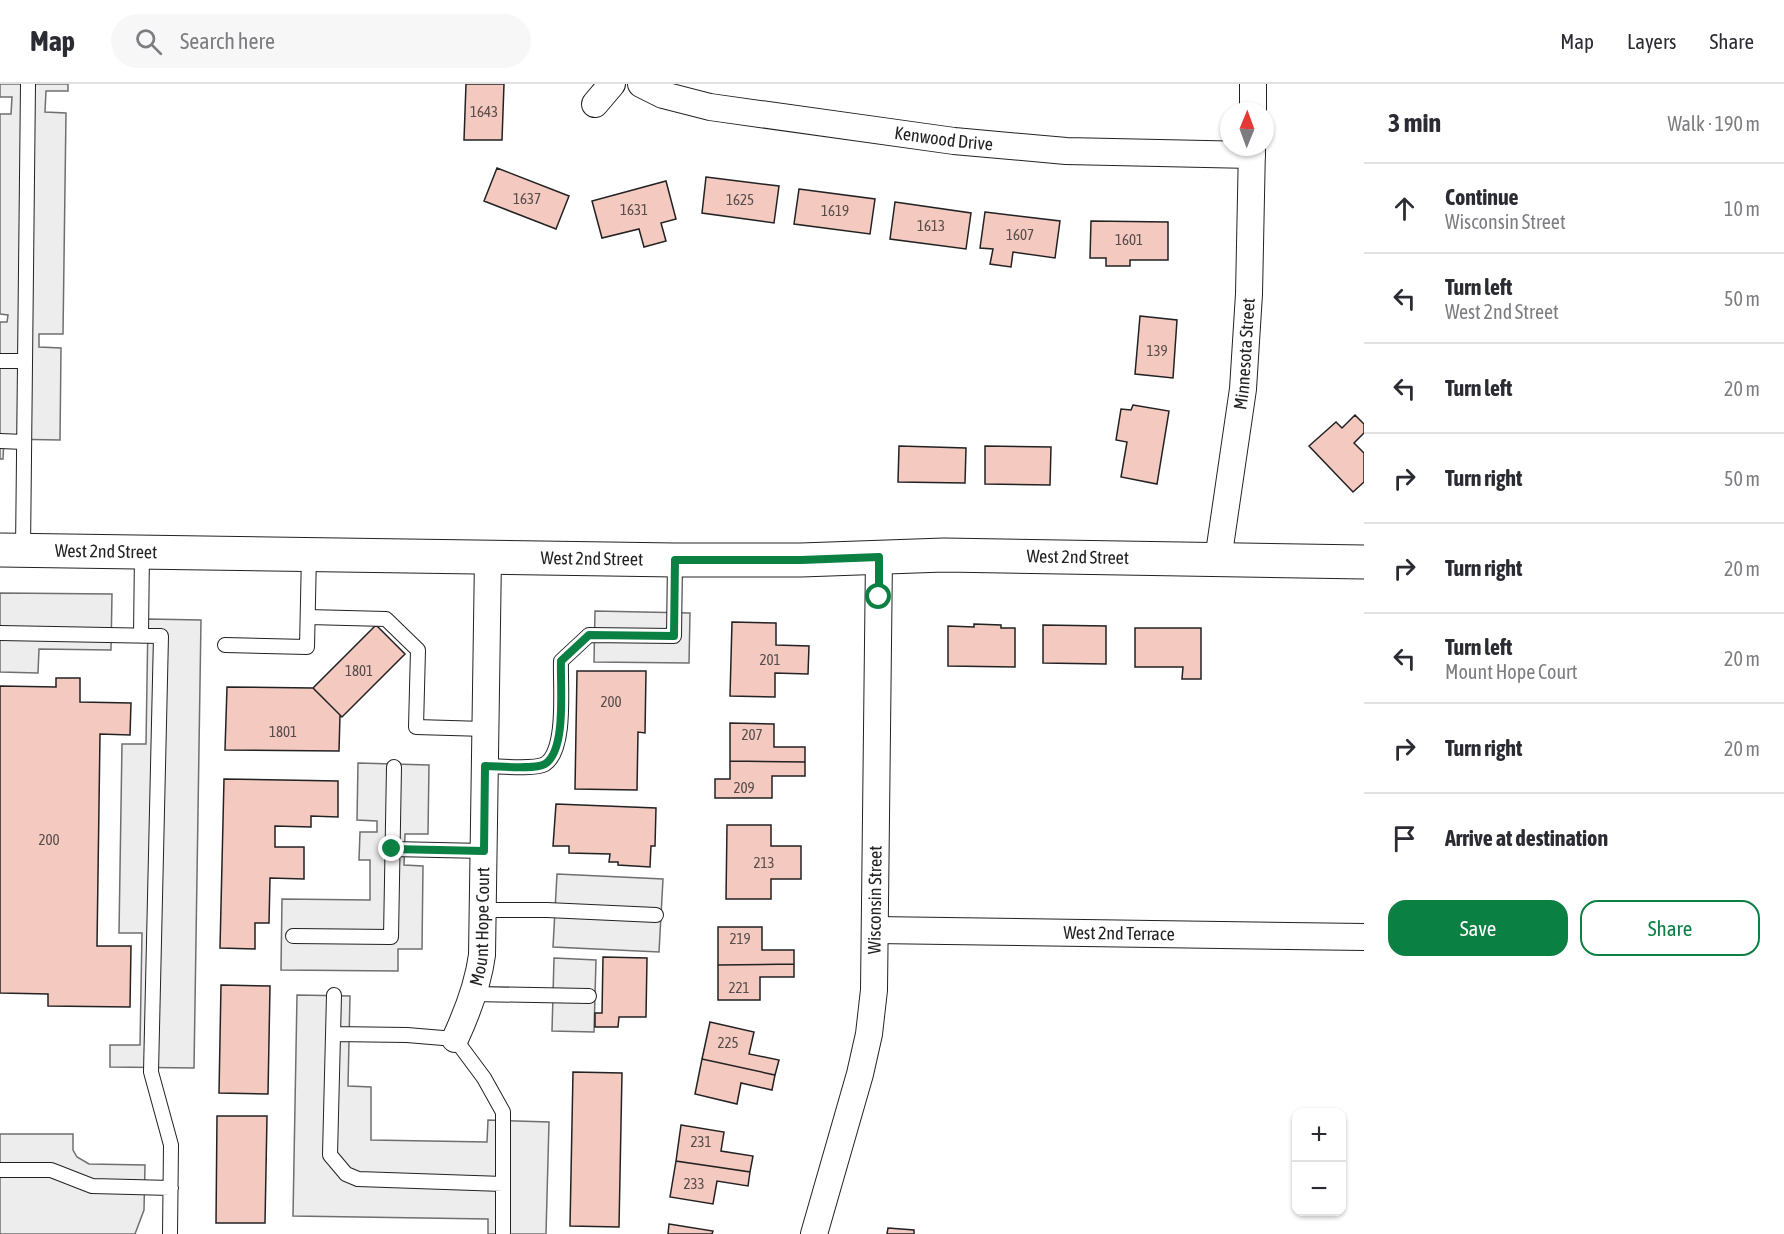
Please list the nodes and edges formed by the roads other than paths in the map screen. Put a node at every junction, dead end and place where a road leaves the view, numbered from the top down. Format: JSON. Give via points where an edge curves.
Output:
{"nodes":[{"id":1,"x":28,"y":84,"type":"edge"},
{"id":2,"x":612,"y":84,"type":"edge"},
{"id":3,"x":641,"y":84,"type":"edge"},
{"id":4,"x":1253,"y":84,"type":"edge"},
{"id":5,"x":1252,"y":102,"type":"edge"},
{"id":6,"x":595,"y":104,"type":"dead end"},
{"id":7,"x":1220,"y":151,"type":"edge"},
{"id":8,"x":1252,"y":156,"type":"edge"},
{"id":9,"x":0,"y":361,"type":"edge"},
{"id":10,"x":25,"y":361,"type":"junction"},
{"id":11,"x":0,"y":441,"type":"edge"},
{"id":12,"x":24,"y":442,"type":"junction"},
{"id":13,"x":11,"y":550,"type":"edge"},
{"id":14,"x":142,"y":552,"type":"junction"},
{"id":15,"x":309,"y":554,"type":"junction"},
{"id":16,"x":488,"y":557,"type":"junction"},
{"id":17,"x":879,"y":557,"type":"junction"},
{"id":18,"x":675,"y":560,"type":"junction"},
{"id":19,"x":1218,"y":560,"type":"junction"},
{"id":20,"x":1364,"y":562,"type":"edge"},
{"id":21,"x":308,"y":617,"type":"junction"},
{"id":22,"x":0,"y":633,"type":"edge"},
{"id":23,"x":141,"y":635,"type":"junction"},
{"id":24,"x":225,"y":645,"type":"dead end"},
{"id":25,"x":485,"y":729,"type":"junction"},
{"id":26,"x":485,"y":766,"type":"junction"},
{"id":27,"x":394,"y":767,"type":"dead end"},
{"id":28,"x":392,"y":849,"type":"junction"},
{"id":29,"x":484,"y":851,"type":"junction"},
{"id":30,"x":483,"y":910,"type":"junction"},
{"id":31,"x":656,"y":915,"type":"dead end"},
{"id":32,"x":875,"y":930,"type":"junction"},
{"id":33,"x":293,"y":936,"type":"dead end"},
{"id":34,"x":1364,"y":938,"type":"edge"},
{"id":35,"x":474,"y":994,"type":"junction"},
{"id":36,"x":334,"y":995,"type":"dead end"},
{"id":37,"x":589,"y":996,"type":"dead end"},
{"id":38,"x":333,"y":1034,"type":"junction"},
{"id":39,"x":455,"y":1039,"type":"junction"},
{"id":40,"x":0,"y":1170,"type":"edge"},
{"id":41,"x":503,"y":1184,"type":"junction"},
{"id":42,"x":171,"y":1188,"type":"junction"},
{"id":43,"x":170,"y":1234,"type":"edge"},
{"id":44,"x":503,"y":1234,"type":"edge"},
{"id":45,"x":814,"y":1234,"type":"edge"}],
"edges":[{"from":1,"to":10,"type":"lane"},
{"from":2,"to":6,"type":"street"},
{"from":3,"to":7,"type":"street","name":"Kenwood Drive","via":[[663,95],[710,107],[954,141],[1066,151]]},
{"from":4,"to":5,"type":"street"},
{"from":8,"to":19,"type":"street","name":"Minnesota Street","via":[[1243,389]]},
{"from":9,"to":10,"type":"lane"},
{"from":10,"to":12,"type":"lane"},
{"from":11,"to":12,"type":"lane"},
{"from":12,"to":13,"type":"lane"},
{"from":13,"to":14,"type":"street","name":"West 2nd Street"},
{"from":14,"to":15,"type":"street","name":"West 2nd Street"},
{"from":14,"to":23,"type":"lane"},
{"from":15,"to":16,"type":"street","name":"West 2nd Street"},
{"from":15,"to":21,"type":"lane"},
{"from":16,"to":18,"type":"street","name":"West 2nd Street"},
{"from":16,"to":25,"type":"street","name":"Mount Hope Court"},
{"from":17,"to":18,"type":"street","name":"West 2nd Street"},
{"from":17,"to":19,"type":"street","name":"West 2nd Street"},
{"from":17,"to":32,"type":"street","name":"Wisconsin Street"},
{"from":18,"to":26,"type":"lane","via":[[674,636],[589,635],[561,661],[559,742],[553,756],[544,765]]},
{"from":19,"to":20,"type":"street","name":"West 2nd Street"},
{"from":21,"to":24,"type":"lane","via":[[307,647]]},
{"from":21,"to":25,"type":"lane","via":[[386,619],[418,650],[416,727]]},
{"from":22,"to":23,"type":"lane"},
{"from":23,"to":42,"type":"lane","via":[[161,636],[151,1072],[171,1145]]},
{"from":25,"to":26,"type":"street","name":"Mount Hope Court"},
{"from":26,"to":29,"type":"street","name":"Mount Hope Court"},
{"from":27,"to":28,"type":"lane"},
{"from":28,"to":29,"type":"lane"},
{"from":28,"to":33,"type":"lane","via":[[391,937]]},
{"from":29,"to":30,"type":"street","name":"Mount Hope Court"},
{"from":30,"to":31,"type":"lane"},
{"from":30,"to":35,"type":"street","name":"Mount Hope Court","via":[[482,955]]},
{"from":32,"to":34,"type":"street","name":"West 2nd Terrace"},
{"from":32,"to":45,"type":"street","name":"Wisconsin Street","via":[[874,990],[860,1074]]},
{"from":35,"to":37,"type":"lane"},
{"from":35,"to":39,"type":"street","name":"Mount Hope Court"},
{"from":36,"to":38,"type":"lane"},
{"from":38,"to":39,"type":"lane"},
{"from":38,"to":41,"type":"lane","via":[[330,1155],[346,1174],[358,1179]]},
{"from":39,"to":41,"type":"lane","via":[[484,1078],[503,1113]]},
{"from":40,"to":42,"type":"lane","via":[[51,1170],[92,1186]]},
{"from":41,"to":44,"type":"lane"},
{"from":42,"to":43,"type":"lane"}]}
